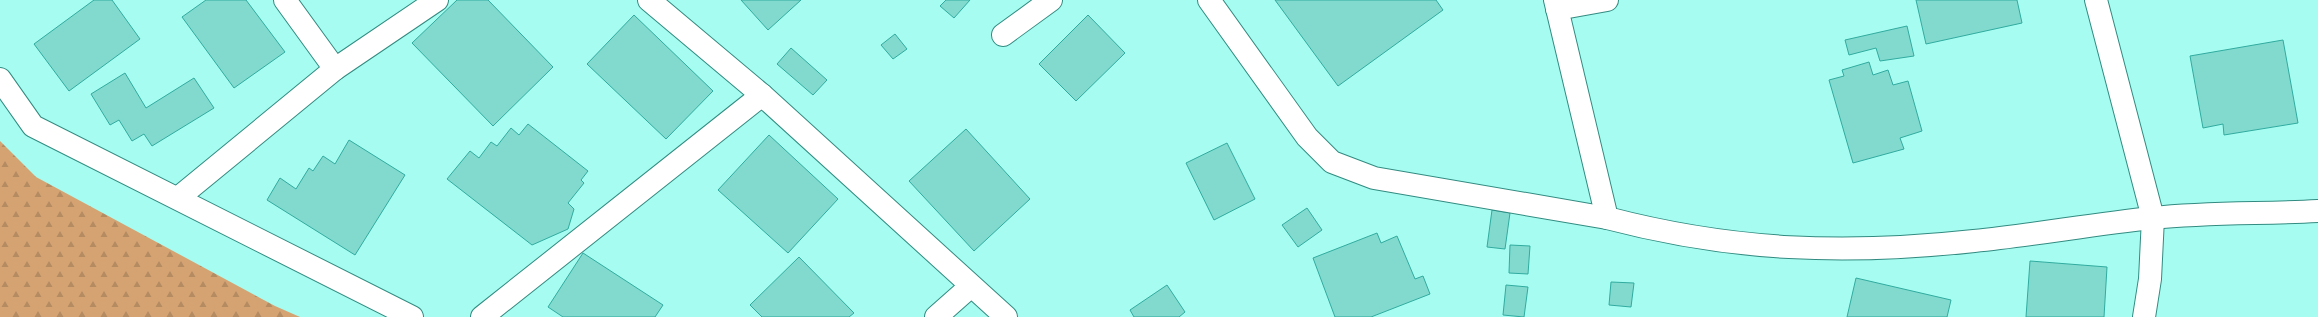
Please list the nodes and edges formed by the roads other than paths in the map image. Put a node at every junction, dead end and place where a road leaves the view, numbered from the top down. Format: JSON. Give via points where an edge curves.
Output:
{"nodes":[{"id":1,"x":285,"y":0,"type":"edge"},
{"id":2,"x":437,"y":0,"type":"edge"},
{"id":3,"x":649,"y":0,"type":"edge"},
{"id":4,"x":1051,"y":0,"type":"edge"},
{"id":5,"x":1209,"y":0,"type":"edge"},
{"id":6,"x":1607,"y":0,"type":"edge"},
{"id":7,"x":2096,"y":0,"type":"edge"},
{"id":8,"x":1556,"y":4,"type":"edge"},
{"id":9,"x":1003,"y":35,"type":"dead end"},
{"id":10,"x":335,"y":69,"type":"junction"},
{"id":11,"x":0,"y":79,"type":"edge"},
{"id":12,"x":762,"y":95,"type":"junction"},
{"id":13,"x":178,"y":198,"type":"junction"},
{"id":14,"x":2318,"y":211,"type":"edge"},
{"id":15,"x":1607,"y":218,"type":"junction"},
{"id":16,"x":2153,"y":218,"type":"junction"},
{"id":17,"x":971,"y":286,"type":"junction"},
{"id":18,"x":412,"y":317,"type":"edge"},
{"id":19,"x":482,"y":317,"type":"edge"},
{"id":20,"x":936,"y":317,"type":"edge"},
{"id":21,"x":1006,"y":317,"type":"edge"},
{"id":22,"x":2144,"y":317,"type":"edge"}],
"edges":[{"from":1,"to":10,"type":"street"},
{"from":2,"to":10,"type":"street"},
{"from":3,"to":12,"type":"street"},
{"from":4,"to":9,"type":"street"},
{"from":5,"to":15,"type":"street","via":[[1307,137],[1332,162],[1374,178]]},
{"from":6,"to":8,"type":"street"},
{"from":7,"to":16,"type":"street"},
{"from":8,"to":15,"type":"street"},
{"from":10,"to":13,"type":"street"},
{"from":11,"to":13,"type":"street","via":[[32,126]]},
{"from":12,"to":17,"type":"street"},
{"from":12,"to":19,"type":"street"},
{"from":13,"to":18,"type":"street"},
{"from":14,"to":16,"type":"street","via":[[2228,212]]},
{"from":15,"to":16,"type":"street","via":[[1683,236],[1743,245],[1815,249],[1866,249],[1974,241]]},
{"from":16,"to":22,"type":"street","via":[[2150,279]]},
{"from":17,"to":20,"type":"street"},
{"from":17,"to":21,"type":"street"}]}
